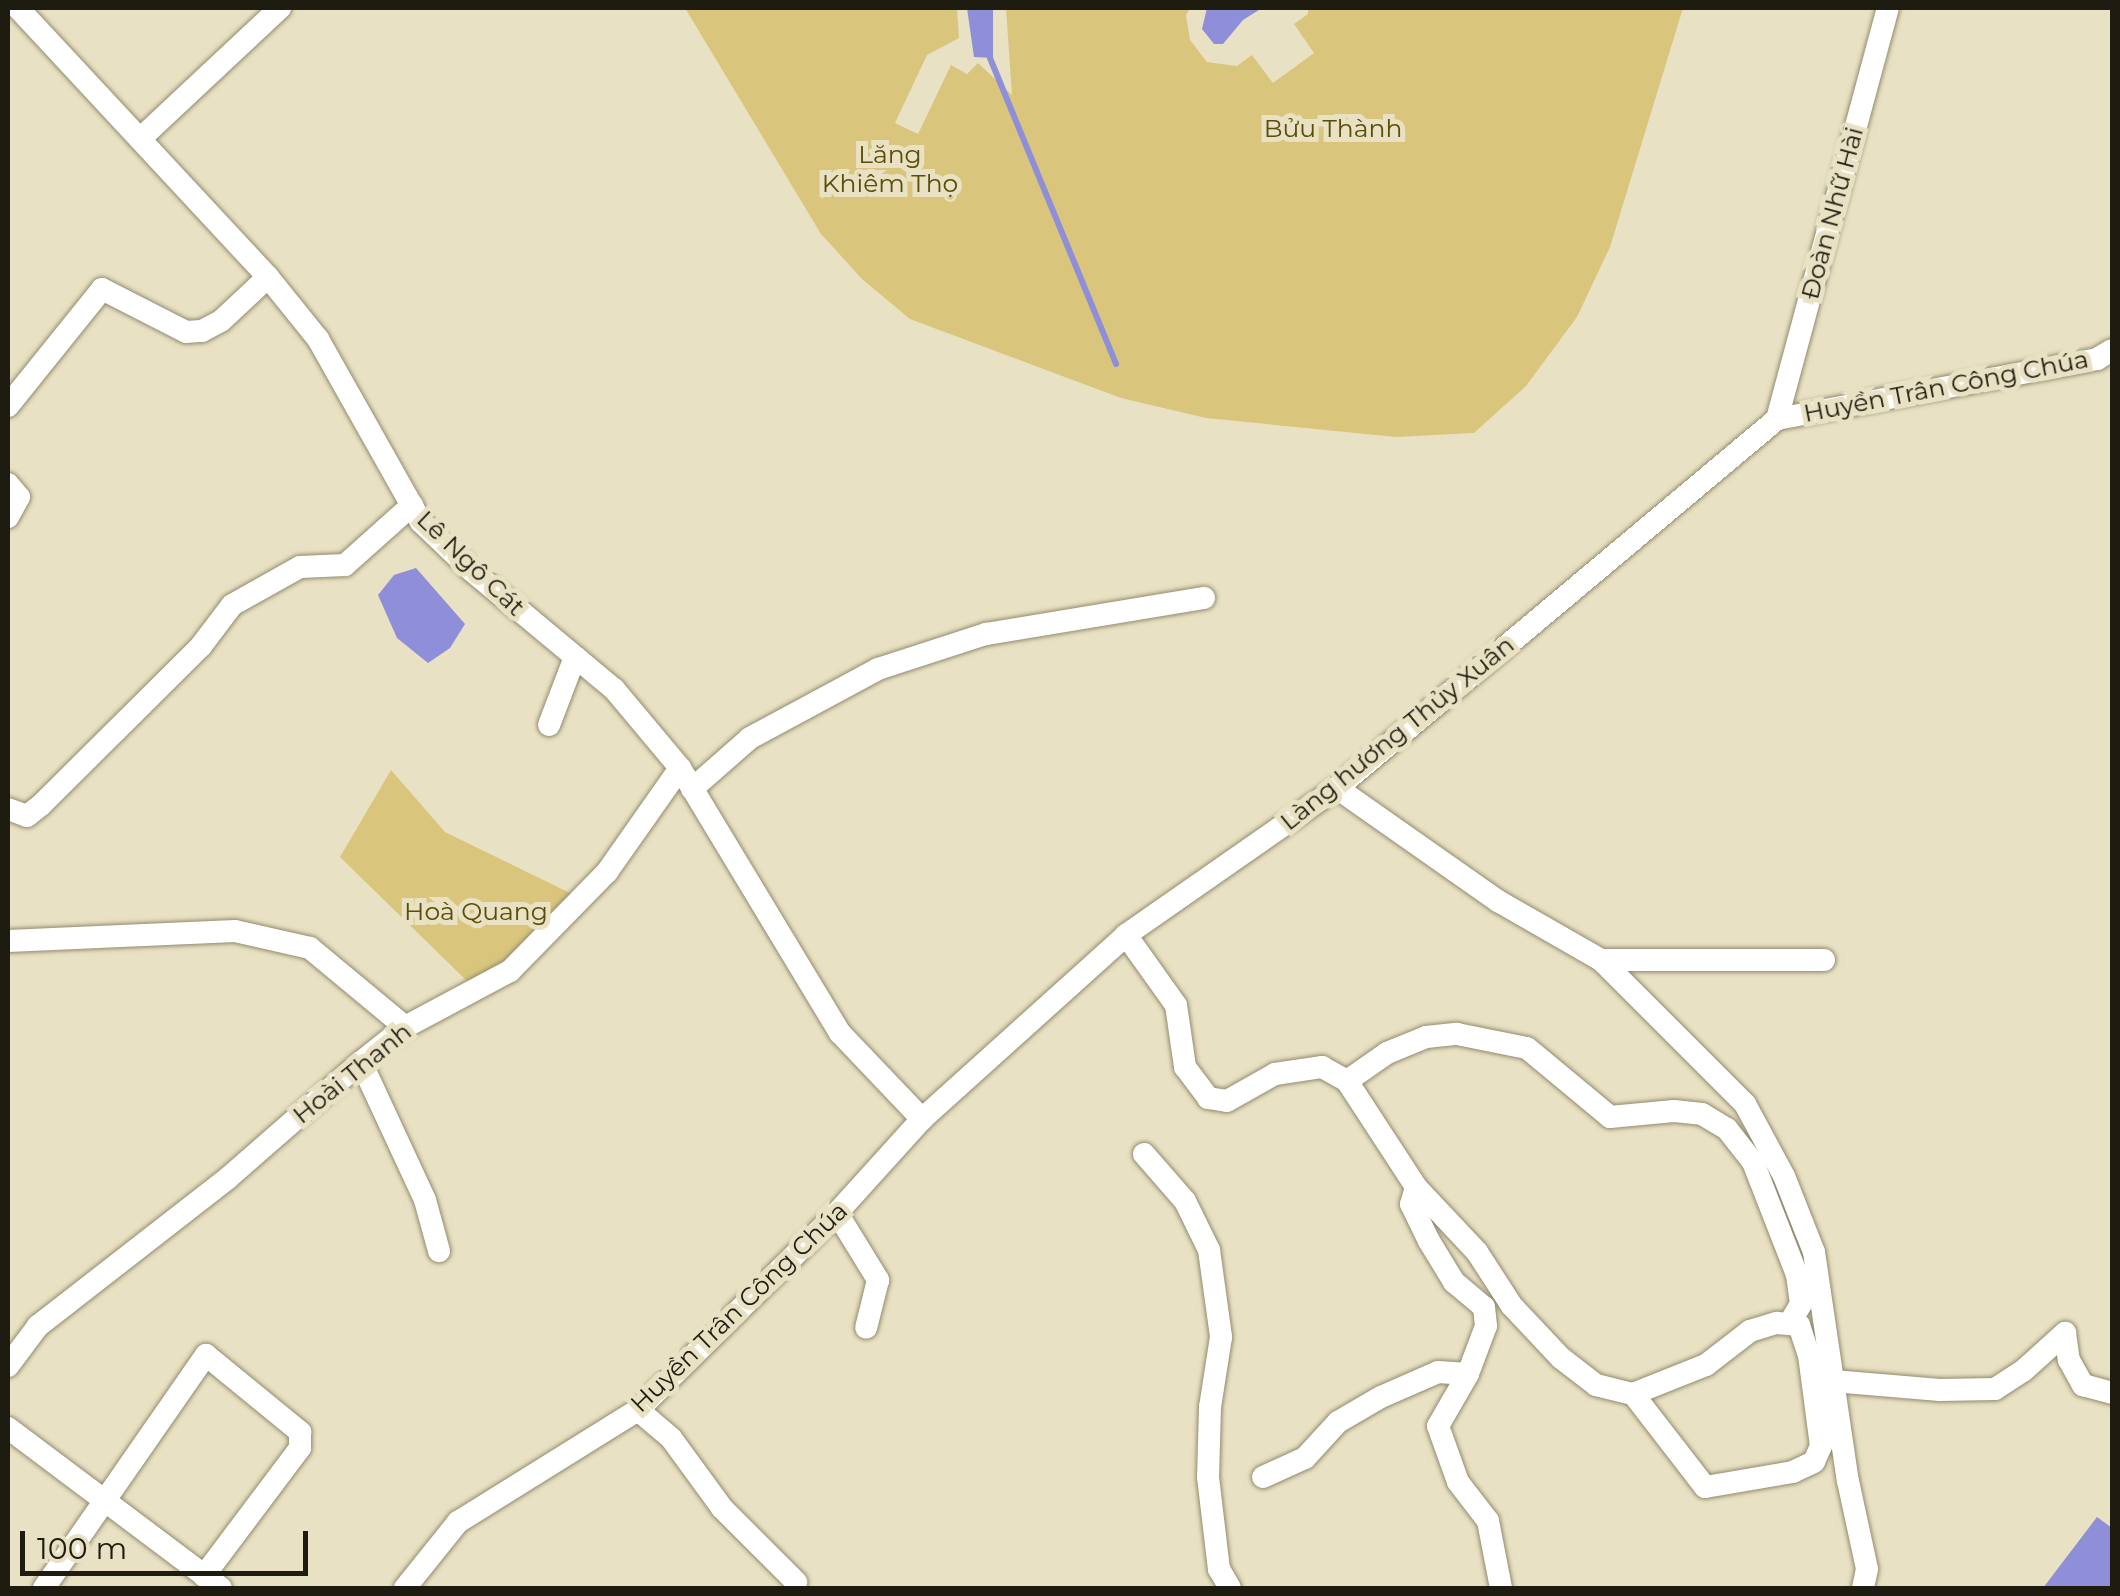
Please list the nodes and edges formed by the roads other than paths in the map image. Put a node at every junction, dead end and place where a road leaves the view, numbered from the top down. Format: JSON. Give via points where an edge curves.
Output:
{"nodes":[{"id":1,"x":18,"y":8,"type":"edge"},
{"id":2,"x":280,"y":8,"type":"edge"},
{"id":3,"x":1888,"y":8,"type":"edge"},
{"id":4,"x":140,"y":139,"type":"junction"},
{"id":5,"x":268,"y":277,"type":"junction"},
{"id":6,"x":2112,"y":350,"type":"edge"},
{"id":7,"x":8,"y":406,"type":"edge"},
{"id":8,"x":1778,"y":418,"type":"junction"},
{"id":9,"x":8,"y":484,"type":"edge"},
{"id":10,"x":412,"y":505,"type":"junction"},
{"id":11,"x":8,"y":517,"type":"edge"},
{"id":12,"x":1204,"y":598,"type":"dead end"},
{"id":13,"x":575,"y":657,"type":"junction"},
{"id":14,"x":550,"y":725,"type":"dead end"},
{"id":15,"x":680,"y":768,"type":"junction"},
{"id":16,"x":1336,"y":788,"type":"junction"},
{"id":17,"x":692,"y":789,"type":"junction"},
{"id":18,"x":8,"y":809,"type":"edge"},
{"id":19,"x":1126,"y":936,"type":"junction"},
{"id":20,"x":8,"y":941,"type":"edge"},
{"id":21,"x":1601,"y":960,"type":"junction"},
{"id":22,"x":1824,"y":960,"type":"dead end"},
{"id":23,"x":405,"y":1028,"type":"junction"},
{"id":24,"x":361,"y":1062,"type":"junction"},
{"id":25,"x":1347,"y":1081,"type":"junction"},
{"id":26,"x":922,"y":1119,"type":"junction"},
{"id":27,"x":1144,"y":1154,"type":"dead end"},
{"id":28,"x":1416,"y":1187,"type":"junction"},
{"id":29,"x":838,"y":1213,"type":"junction"},
{"id":30,"x":440,"y":1251,"type":"dead end"},
{"id":31,"x":1789,"y":1324,"type":"junction"},
{"id":32,"x":866,"y":1328,"type":"dead end"},
{"id":33,"x":8,"y":1366,"type":"edge"},
{"id":34,"x":1468,"y":1374,"type":"junction"},
{"id":35,"x":1833,"y":1381,"type":"junction"},
{"id":36,"x":2112,"y":1392,"type":"edge"},
{"id":37,"x":1633,"y":1394,"type":"junction"},
{"id":38,"x":638,"y":1410,"type":"junction"},
{"id":39,"x":8,"y":1428,"type":"edge"},
{"id":40,"x":1263,"y":1477,"type":"dead end"},
{"id":41,"x":102,"y":1503,"type":"junction"},
{"id":42,"x":213,"y":1582,"type":"edge"},
{"id":43,"x":796,"y":1582,"type":"dead end"},
{"id":44,"x":44,"y":1588,"type":"edge"},
{"id":45,"x":405,"y":1588,"type":"edge"},
{"id":46,"x":1230,"y":1588,"type":"edge"},
{"id":47,"x":1501,"y":1588,"type":"edge"},
{"id":48,"x":1863,"y":1588,"type":"edge"}],
"edges":[{"from":1,"to":4,"type":"street","name":"Lê Ngô Cát"},
{"from":2,"to":4,"type":"street"},
{"from":3,"to":8,"type":"street","name":"Đoàn Nhữ Hài"},
{"from":4,"to":5,"type":"street","name":"Lê Ngô Cát"},
{"from":5,"to":7,"type":"street","via":[[221,321],[186,332],[103,288]]},
{"from":5,"to":10,"type":"street","name":"Lê Ngô Cát","via":[[318,338]]},
{"from":6,"to":8,"type":"street","name":"Huyền Trân Công Chúa","via":[[2097,359]]},
{"from":8,"to":16,"type":"street","name":"Làng hương Thủy Xuân"},
{"from":9,"to":11,"type":"street","via":[[19,497]]},
{"from":10,"to":13,"type":"street","name":"Lê Ngô Cát","via":[[471,570]]},
{"from":10,"to":18,"type":"street","via":[[345,565],[290,571],[232,605],[202,646],[41,806],[27,816]]},
{"from":12,"to":17,"type":"street","via":[[986,634],[878,669],[750,738]]},
{"from":13,"to":14,"type":"street"},
{"from":13,"to":15,"type":"street","name":"Lê Ngô Cát","via":[[614,689]]},
{"from":15,"to":17,"type":"street","name":"Lê Ngô Cát"},
{"from":15,"to":23,"type":"street","name":"Hoài Thanh","via":[[607,872],[510,972]]},
{"from":16,"to":19,"type":"street","name":"Làng hương Thủy Xuân"},
{"from":16,"to":21,"type":"street","via":[[1498,901]]},
{"from":17,"to":26,"type":"street","name":"Lê Ngô Cát","via":[[840,1034]]},
{"from":19,"to":25,"type":"street","via":[[1176,1005],[1186,1067],[1208,1098],[1227,1101],[1275,1074],[1322,1067]]},
{"from":19,"to":26,"type":"street","name":"Làng hương Thủy Xuân"},
{"from":20,"to":23,"type":"street","via":[[235,931],[310,948]]},
{"from":21,"to":22,"type":"street"},
{"from":21,"to":35,"type":"street","via":[[1745,1104],[1814,1252]]},
{"from":23,"to":24,"type":"street","name":"Hoài Thanh"},
{"from":24,"to":30,"type":"street","via":[[425,1200]]},
{"from":24,"to":33,"type":"street","name":"Hoài Thanh","via":[[228,1178],[38,1326]]},
{"from":25,"to":28,"type":"street"},
{"from":25,"to":31,"type":"street","via":[[1387,1052],[1426,1036],[1458,1034],[1527,1048],[1610,1118],[1702,1114],[1727,1129],[1753,1162],[1797,1275],[1801,1304]]},
{"from":26,"to":29,"type":"street","name":"Huyền Trân Công Chúa"},
{"from":27,"to":46,"type":"street","via":[[1185,1201],[1209,1250],[1221,1337],[1208,1477],[1219,1570]]},
{"from":28,"to":34,"type":"street","via":[[1410,1204],[1429,1241],[1454,1282],[1484,1308],[1486,1326]]},
{"from":28,"to":37,"type":"street","via":[[1561,1358],[1596,1385]]},
{"from":29,"to":32,"type":"street","via":[[878,1280]]},
{"from":29,"to":38,"type":"street","name":"Huyền Trân Công Chúa"},
{"from":31,"to":37,"type":"street","via":[[1750,1330],[1706,1365]]},
{"from":31,"to":37,"type":"street","via":[[1799,1326],[1809,1355],[1821,1446],[1814,1462],[1793,1472],[1705,1487]]},
{"from":34,"to":40,"type":"street","via":[[1438,1372],[1381,1397],[1338,1422],[1305,1458]]},
{"from":34,"to":47,"type":"street","via":[[1438,1426],[1458,1482],[1488,1520]]},
{"from":35,"to":36,"type":"street","via":[[1995,1389],[2065,1333],[2069,1360],[2084,1385]]},
{"from":35,"to":48,"type":"street","via":[[1867,1569]]},
{"from":38,"to":43,"type":"street"},
{"from":38,"to":45,"type":"street","name":"Huyền Trân Công Chúa","via":[[458,1522]]},
{"from":39,"to":41,"type":"street"},
{"from":41,"to":42,"type":"street"},
{"from":41,"to":42,"type":"street","via":[[206,1355],[300,1432],[300,1448]]},
{"from":41,"to":44,"type":"street"}]}
